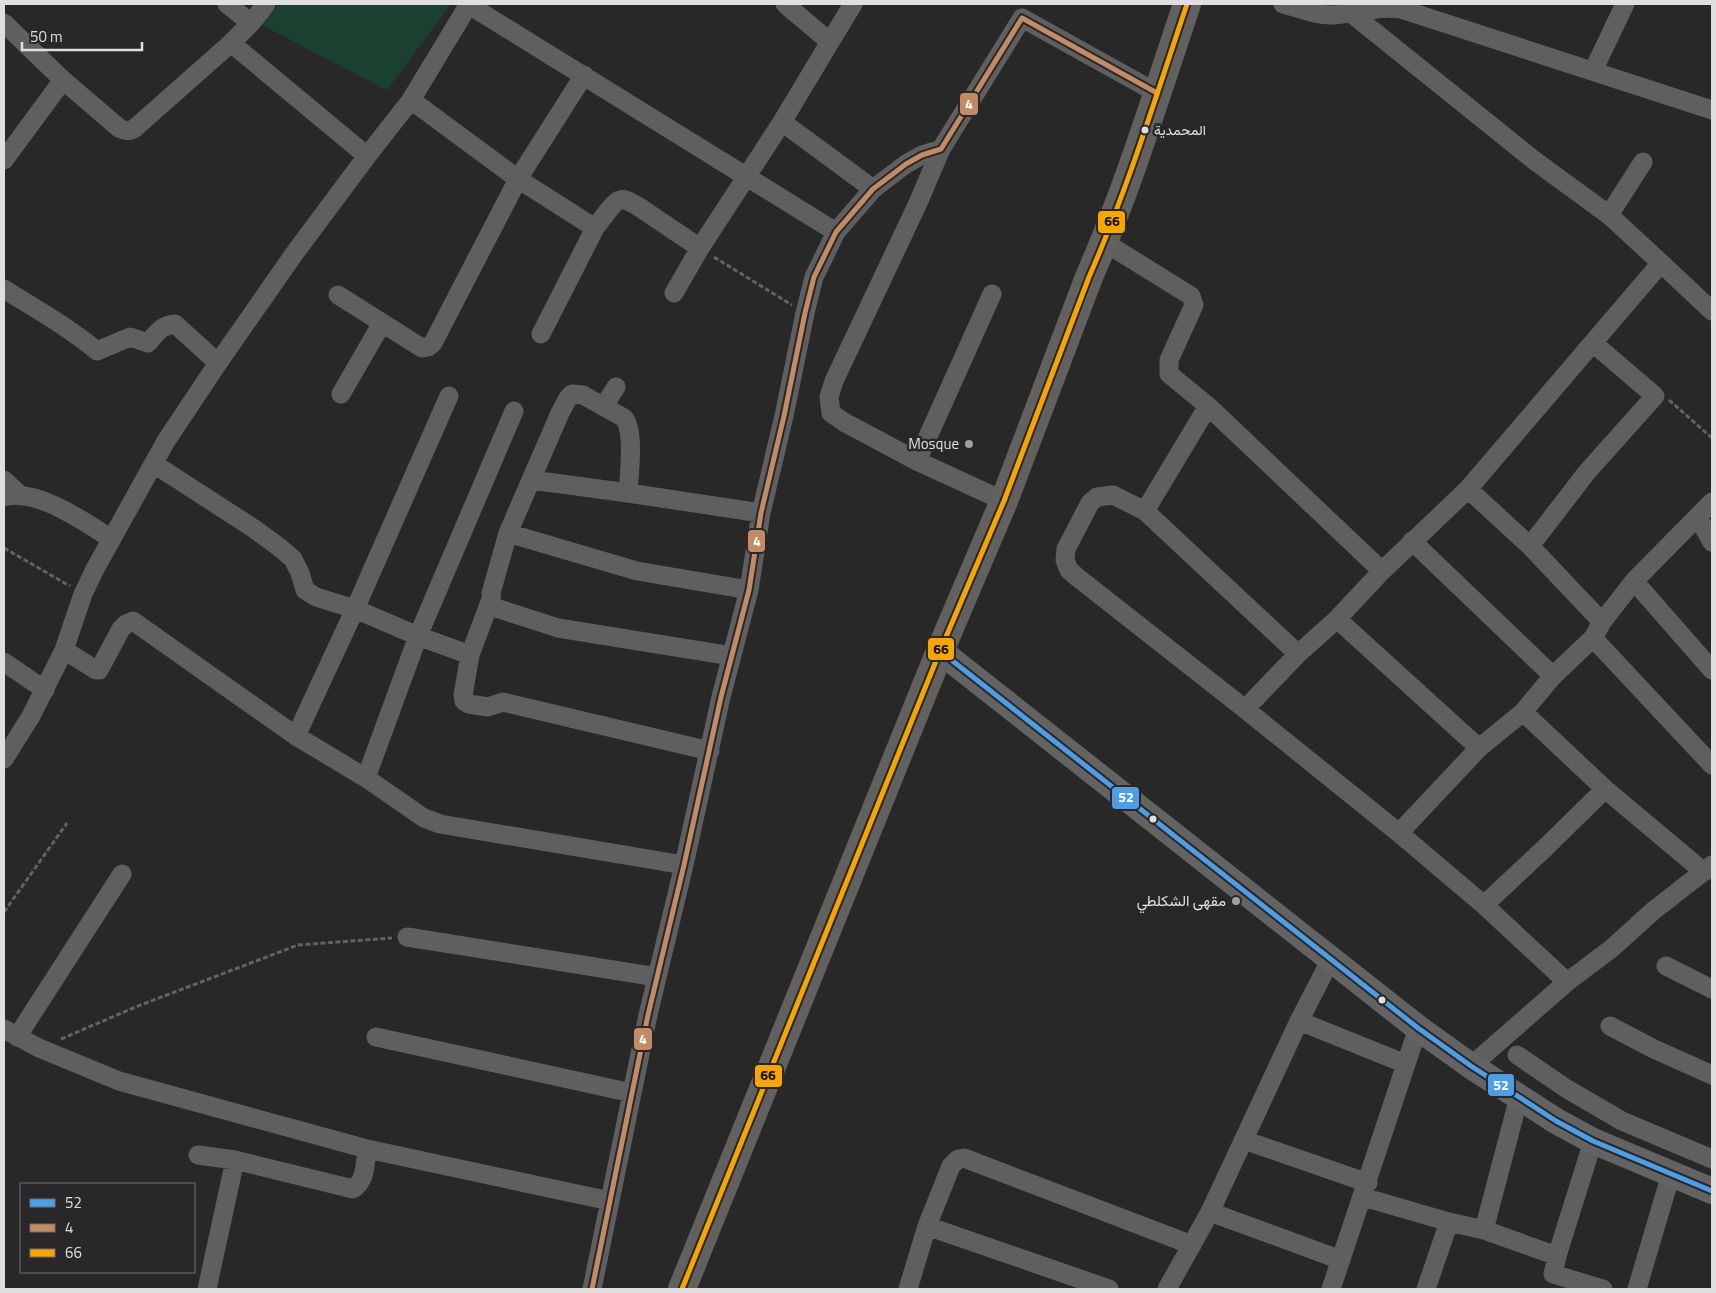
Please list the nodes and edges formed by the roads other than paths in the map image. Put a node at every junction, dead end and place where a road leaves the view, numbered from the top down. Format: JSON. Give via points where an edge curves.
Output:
{"nodes":[{"id":1,"x":227,"y":4,"type":"edge"},
{"id":2,"x":266,"y":4,"type":"edge"},
{"id":3,"x":469,"y":4,"type":"edge"},
{"id":4,"x":785,"y":4,"type":"edge"},
{"id":5,"x":853,"y":4,"type":"edge"},
{"id":6,"x":1187,"y":4,"type":"edge"},
{"id":7,"x":1284,"y":4,"type":"edge"},
{"id":8,"x":1625,"y":4,"type":"edge"},
{"id":9,"x":1340,"y":11,"type":"edge"},
{"id":10,"x":251,"y":23,"type":"junction"},
{"id":11,"x":4,"y":24,"type":"edge"},
{"id":12,"x":830,"y":42,"type":"junction"},
{"id":13,"x":231,"y":43,"type":"junction"},
{"id":14,"x":1594,"y":71,"type":"junction"},
{"id":15,"x":584,"y":75,"type":"junction"},
{"id":16,"x":63,"y":80,"type":"junction"},
{"id":17,"x":1157,"y":93,"type":"junction"},
{"id":18,"x":411,"y":100,"type":"junction"},
{"id":19,"x":1712,"y":110,"type":"edge"},
{"id":20,"x":782,"y":122,"type":"junction"},
{"id":21,"x":941,"y":149,"type":"junction"},
{"id":22,"x":367,"y":156,"type":"junction"},
{"id":23,"x":4,"y":160,"type":"edge"},
{"id":24,"x":1643,"y":162,"type":"dead end"},
{"id":25,"x":747,"y":177,"type":"junction"},
{"id":26,"x":518,"y":179,"type":"junction"},
{"id":27,"x":872,"y":189,"type":"junction"},
{"id":28,"x":1609,"y":214,"type":"junction"},
{"id":29,"x":595,"y":228,"type":"junction"},
{"id":30,"x":836,"y":232,"type":"junction"},
{"id":31,"x":1104,"y":242,"type":"junction"},
{"id":32,"x":700,"y":248,"type":"junction"},
{"id":33,"x":1661,"y":263,"type":"junction"},
{"id":34,"x":4,"y":289,"type":"edge"},
{"id":35,"x":674,"y":293,"type":"dead end"},
{"id":36,"x":992,"y":294,"type":"dead end"},
{"id":37,"x":338,"y":295,"type":"dead end"},
{"id":38,"x":1712,"y":311,"type":"edge"},
{"id":39,"x":382,"y":323,"type":"junction"},
{"id":40,"x":541,"y":334,"type":"dead end"},
{"id":41,"x":1593,"y":343,"type":"junction"},
{"id":42,"x":218,"y":363,"type":"junction"},
{"id":43,"x":616,"y":387,"type":"dead end"},
{"id":44,"x":341,"y":394,"type":"dead end"},
{"id":45,"x":448,"y":396,"type":"dead end"},
{"id":46,"x":604,"y":406,"type":"junction"},
{"id":47,"x":1208,"y":406,"type":"junction"},
{"id":48,"x":514,"y":411,"type":"dead end"},
{"id":49,"x":917,"y":461,"type":"junction"},
{"id":50,"x":154,"y":464,"type":"junction"},
{"id":51,"x":4,"y":480,"type":"edge"},
{"id":52,"x":532,"y":480,"type":"junction"},
{"id":53,"x":1468,"y":489,"type":"junction"},
{"id":54,"x":628,"y":493,"type":"junction"},
{"id":55,"x":12,"y":497,"type":"edge"},
{"id":56,"x":1004,"y":501,"type":"junction"},
{"id":57,"x":1712,"y":502,"type":"edge"},
{"id":58,"x":1145,"y":511,"type":"junction"},
{"id":59,"x":761,"y":514,"type":"junction"},
{"id":60,"x":1698,"y":517,"type":"junction"},
{"id":61,"x":508,"y":533,"type":"junction"},
{"id":62,"x":110,"y":538,"type":"junction"},
{"id":63,"x":1412,"y":541,"type":"junction"},
{"id":64,"x":1712,"y":542,"type":"edge"},
{"id":65,"x":1530,"y":546,"type":"junction"},
{"id":66,"x":1382,"y":571,"type":"junction"},
{"id":67,"x":1634,"y":581,"type":"junction"},
{"id":68,"x":749,"y":590,"type":"junction"},
{"id":69,"x":491,"y":599,"type":"junction"},
{"id":70,"x":355,"y":609,"type":"junction"},
{"id":71,"x":1337,"y":619,"type":"junction"},
{"id":72,"x":1597,"y":630,"type":"junction"},
{"id":73,"x":418,"y":636,"type":"junction"},
{"id":74,"x":64,"y":650,"type":"junction"},
{"id":75,"x":940,"y":651,"type":"junction"},
{"id":76,"x":1298,"y":654,"type":"junction"},
{"id":77,"x":470,"y":655,"type":"junction"},
{"id":78,"x":732,"y":656,"type":"junction"},
{"id":79,"x":4,"y":662,"type":"edge"},
{"id":80,"x":1712,"y":670,"type":"edge"},
{"id":81,"x":1553,"y":676,"type":"junction"},
{"id":82,"x":45,"y":690,"type":"junction"},
{"id":83,"x":1245,"y":709,"type":"junction"},
{"id":84,"x":1523,"y":712,"type":"junction"},
{"id":85,"x":296,"y":736,"type":"junction"},
{"id":86,"x":1479,"y":748,"type":"junction"},
{"id":87,"x":710,"y":750,"type":"junction"},
{"id":88,"x":4,"y":759,"type":"edge"},
{"id":89,"x":1712,"y":765,"type":"edge"},
{"id":90,"x":366,"y":778,"type":"junction"},
{"id":91,"x":1605,"y":789,"type":"junction"},
{"id":92,"x":1399,"y":833,"type":"junction"},
{"id":93,"x":684,"y":865,"type":"junction"},
{"id":94,"x":1708,"y":868,"type":"edge"},
{"id":95,"x":122,"y":874,"type":"dead end"},
{"id":96,"x":1484,"y":904,"type":"junction"},
{"id":97,"x":407,"y":937,"type":"road end"},
{"id":98,"x":1331,"y":959,"type":"junction"},
{"id":99,"x":1666,"y":966,"type":"dead end"},
{"id":100,"x":657,"y":976,"type":"junction"},
{"id":101,"x":1567,"y":982,"type":"junction"},
{"id":102,"x":1712,"y":989,"type":"edge"},
{"id":103,"x":1299,"y":1021,"type":"junction"},
{"id":104,"x":1610,"y":1026,"type":"dead end"},
{"id":105,"x":1418,"y":1028,"type":"junction"},
{"id":106,"x":10,"y":1033,"type":"edge"},
{"id":107,"x":376,"y":1037,"type":"dead end"},
{"id":108,"x":1517,"y":1055,"type":"dead end"},
{"id":109,"x":1406,"y":1064,"type":"junction"},
{"id":110,"x":1471,"y":1066,"type":"junction"},
{"id":111,"x":1712,"y":1074,"type":"edge"},
{"id":112,"x":632,"y":1093,"type":"junction"},
{"id":113,"x":1519,"y":1097,"type":"junction"},
{"id":114,"x":1244,"y":1140,"type":"junction"},
{"id":115,"x":1593,"y":1141,"type":"junction"},
{"id":116,"x":367,"y":1149,"type":"junction"},
{"id":117,"x":198,"y":1155,"type":"dead end"},
{"id":118,"x":1712,"y":1159,"type":"edge"},
{"id":119,"x":235,"y":1160,"type":"junction"},
{"id":120,"x":1671,"y":1174,"type":"junction"},
{"id":121,"x":1365,"y":1190,"type":"junction"},
{"id":122,"x":1712,"y":1190,"type":"edge"},
{"id":123,"x":610,"y":1201,"type":"junction"},
{"id":124,"x":1210,"y":1212,"type":"junction"},
{"id":125,"x":1449,"y":1222,"type":"junction"},
{"id":126,"x":927,"y":1226,"type":"junction"},
{"id":127,"x":1484,"y":1230,"type":"junction"},
{"id":128,"x":1192,"y":1246,"type":"junction"},
{"id":129,"x":1341,"y":1260,"type":"junction"},
{"id":130,"x":1553,"y":1273,"type":"edge"},
{"id":131,"x":207,"y":1289,"type":"edge"},
{"id":132,"x":592,"y":1289,"type":"edge"},
{"id":133,"x":682,"y":1289,"type":"edge"},
{"id":134,"x":908,"y":1289,"type":"edge"},
{"id":135,"x":1109,"y":1289,"type":"edge"},
{"id":136,"x":1167,"y":1289,"type":"edge"},
{"id":137,"x":1331,"y":1289,"type":"edge"},
{"id":138,"x":1426,"y":1289,"type":"edge"},
{"id":139,"x":1603,"y":1289,"type":"edge"},
{"id":140,"x":1637,"y":1289,"type":"edge"}],
"edges":[{"from":1,"to":10,"type":"street"},
{"from":2,"to":10,"type":"street"},
{"from":3,"to":15,"type":"street"},
{"from":3,"to":18,"type":"street"},
{"from":4,"to":12,"type":"street"},
{"from":5,"to":12,"type":"street"},
{"from":6,"to":17,"type":"main road"},
{"from":7,"to":9,"type":"street","via":[[1318,14]]},
{"from":8,"to":14,"type":"street"},
{"from":9,"to":14,"type":"street","via":[[1401,8]]},
{"from":9,"to":28,"type":"street"},
{"from":10,"to":13,"type":"street"},
{"from":11,"to":16,"type":"street"},
{"from":12,"to":20,"type":"street"},
{"from":13,"to":16,"type":"street","via":[[131,130],[119,128]]},
{"from":13,"to":22,"type":"street"},
{"from":14,"to":19,"type":"street"},
{"from":15,"to":25,"type":"street"},
{"from":15,"to":26,"type":"street"},
{"from":16,"to":23,"type":"street"},
{"from":17,"to":21,"type":"street","via":[[1022,18]]},
{"from":17,"to":31,"type":"main road"},
{"from":18,"to":22,"type":"street"},
{"from":18,"to":26,"type":"street"},
{"from":20,"to":25,"type":"street"},
{"from":20,"to":27,"type":"street"},
{"from":21,"to":27,"type":"street","via":[[906,164]]},
{"from":21,"to":49,"type":"street","via":[[829,397],[831,412],[844,422]]},
{"from":22,"to":42,"type":"street"},
{"from":24,"to":28,"type":"street"},
{"from":25,"to":30,"type":"street"},
{"from":25,"to":32,"type":"street"},
{"from":26,"to":29,"type":"street"},
{"from":26,"to":39,"type":"street","via":[[434,343],[422,348]]},
{"from":27,"to":30,"type":"street"},
{"from":28,"to":33,"type":"street"},
{"from":29,"to":32,"type":"street","via":[[616,202],[626,200]]},
{"from":29,"to":40,"type":"street"},
{"from":30,"to":59,"type":"street","via":[[814,277]]},
{"from":31,"to":47,"type":"street","via":[[1193,299],[1194,305],[1169,360],[1169,374]]},
{"from":31,"to":56,"type":"main road"},
{"from":32,"to":35,"type":"street"},
{"from":33,"to":38,"type":"street"},
{"from":33,"to":41,"type":"street"},
{"from":34,"to":42,"type":"street","via":[[98,351],[130,337],[148,343],[159,330],[175,324]]},
{"from":36,"to":49,"type":"street"},
{"from":37,"to":39,"type":"street"},
{"from":39,"to":44,"type":"street"},
{"from":41,"to":53,"type":"street"},
{"from":41,"to":65,"type":"street","via":[[1655,396],[1588,472]]},
{"from":42,"to":50,"type":"street"},
{"from":43,"to":46,"type":"street"},
{"from":45,"to":70,"type":"street"},
{"from":46,"to":52,"type":"street","via":[[583,395],[572,394],[568,398]]},
{"from":46,"to":54,"type":"street","via":[[624,418],[629,427]]},
{"from":47,"to":58,"type":"street"},
{"from":47,"to":66,"type":"street"},
{"from":48,"to":73,"type":"street"},
{"from":49,"to":56,"type":"street"},
{"from":50,"to":62,"type":"street"},
{"from":50,"to":70,"type":"street","via":[[279,547],[293,559],[305,590],[316,597]]},
{"from":51,"to":55,"type":"street"},
{"from":52,"to":54,"type":"street"},
{"from":52,"to":61,"type":"street"},
{"from":53,"to":63,"type":"street"},
{"from":53,"to":65,"type":"street"},
{"from":54,"to":59,"type":"street"},
{"from":55,"to":62,"type":"street","via":[[42,500]]},
{"from":56,"to":75,"type":"main road"},
{"from":57,"to":60,"type":"street"},
{"from":58,"to":76,"type":"street"},
{"from":58,"to":83,"type":"street","via":[[1113,495],[1090,503],[1066,549],[1069,570]]},
{"from":59,"to":68,"type":"street"},
{"from":60,"to":64,"type":"street"},
{"from":60,"to":67,"type":"street"},
{"from":61,"to":68,"type":"street","via":[[637,571]]},
{"from":61,"to":69,"type":"street"},
{"from":62,"to":74,"type":"street","via":[[83,594]]},
{"from":63,"to":66,"type":"street"},
{"from":63,"to":81,"type":"street"},
{"from":65,"to":72,"type":"street"},
{"from":66,"to":71,"type":"street"},
{"from":67,"to":72,"type":"street"},
{"from":67,"to":80,"type":"street"},
{"from":68,"to":78,"type":"street"},
{"from":69,"to":77,"type":"street"},
{"from":69,"to":78,"type":"street","via":[[496,608],[558,628]]},
{"from":70,"to":73,"type":"street"},
{"from":70,"to":85,"type":"street"},
{"from":71,"to":76,"type":"street"},
{"from":71,"to":86,"type":"street"},
{"from":72,"to":81,"type":"street"},
{"from":72,"to":89,"type":"street"},
{"from":73,"to":77,"type":"street"},
{"from":73,"to":90,"type":"street"},
{"from":74,"to":82,"type":"street"},
{"from":74,"to":85,"type":"street","via":[[99,670],[121,629],[133,621]]},
{"from":75,"to":98,"type":"street"},
{"from":75,"to":133,"type":"main road"},
{"from":76,"to":83,"type":"street"},
{"from":77,"to":87,"type":"street","via":[[463,696],[469,704],[488,707],[503,702]]},
{"from":78,"to":87,"type":"street"},
{"from":79,"to":82,"type":"street"},
{"from":81,"to":84,"type":"street"},
{"from":82,"to":88,"type":"street"},
{"from":83,"to":92,"type":"street"},
{"from":84,"to":86,"type":"street"},
{"from":84,"to":91,"type":"street"},
{"from":85,"to":90,"type":"street"},
{"from":86,"to":92,"type":"street"},
{"from":87,"to":93,"type":"street"},
{"from":90,"to":93,"type":"street","via":[[424,818],[440,824]]},
{"from":91,"to":94,"type":"street"},
{"from":91,"to":96,"type":"street"},
{"from":92,"to":96,"type":"street"},
{"from":93,"to":100,"type":"street"},
{"from":94,"to":101,"type":"street"},
{"from":95,"to":106,"type":"street"},
{"from":96,"to":101,"type":"street"},
{"from":97,"to":100,"type":"street"},
{"from":98,"to":103,"type":"street"},
{"from":98,"to":105,"type":"street"},
{"from":99,"to":102,"type":"street"},
{"from":100,"to":112,"type":"street"},
{"from":101,"to":110,"type":"street"},
{"from":103,"to":109,"type":"street"},
{"from":103,"to":114,"type":"street"},
{"from":104,"to":111,"type":"street"},
{"from":105,"to":109,"type":"street"},
{"from":105,"to":110,"type":"street"},
{"from":106,"to":116,"type":"street","via":[[38,1048],[120,1081]]},
{"from":107,"to":112,"type":"street"},
{"from":108,"to":118,"type":"street","via":[[1567,1090],[1622,1121]]},
{"from":109,"to":121,"type":"street"},
{"from":110,"to":113,"type":"street"},
{"from":112,"to":123,"type":"street"},
{"from":113,"to":115,"type":"street"},
{"from":113,"to":127,"type":"street"},
{"from":114,"to":121,"type":"street"},
{"from":114,"to":124,"type":"street"},
{"from":115,"to":120,"type":"street"},
{"from":115,"to":130,"type":"street"},
{"from":116,"to":119,"type":"street","via":[[363,1178],[353,1189]]},
{"from":116,"to":123,"type":"street"},
{"from":117,"to":119,"type":"street"},
{"from":119,"to":131,"type":"street"},
{"from":120,"to":122,"type":"street"},
{"from":120,"to":140,"type":"street"},
{"from":121,"to":125,"type":"street"},
{"from":121,"to":129,"type":"street"},
{"from":123,"to":132,"type":"street"},
{"from":124,"to":128,"type":"street"},
{"from":124,"to":129,"type":"street"},
{"from":125,"to":127,"type":"street"},
{"from":125,"to":138,"type":"street"},
{"from":126,"to":128,"type":"street","via":[[951,1166],[964,1158]]},
{"from":126,"to":134,"type":"street"},
{"from":126,"to":135,"type":"street"},
{"from":127,"to":130,"type":"street"},
{"from":128,"to":136,"type":"street"},
{"from":129,"to":137,"type":"street"},
{"from":130,"to":139,"type":"street"}]}
